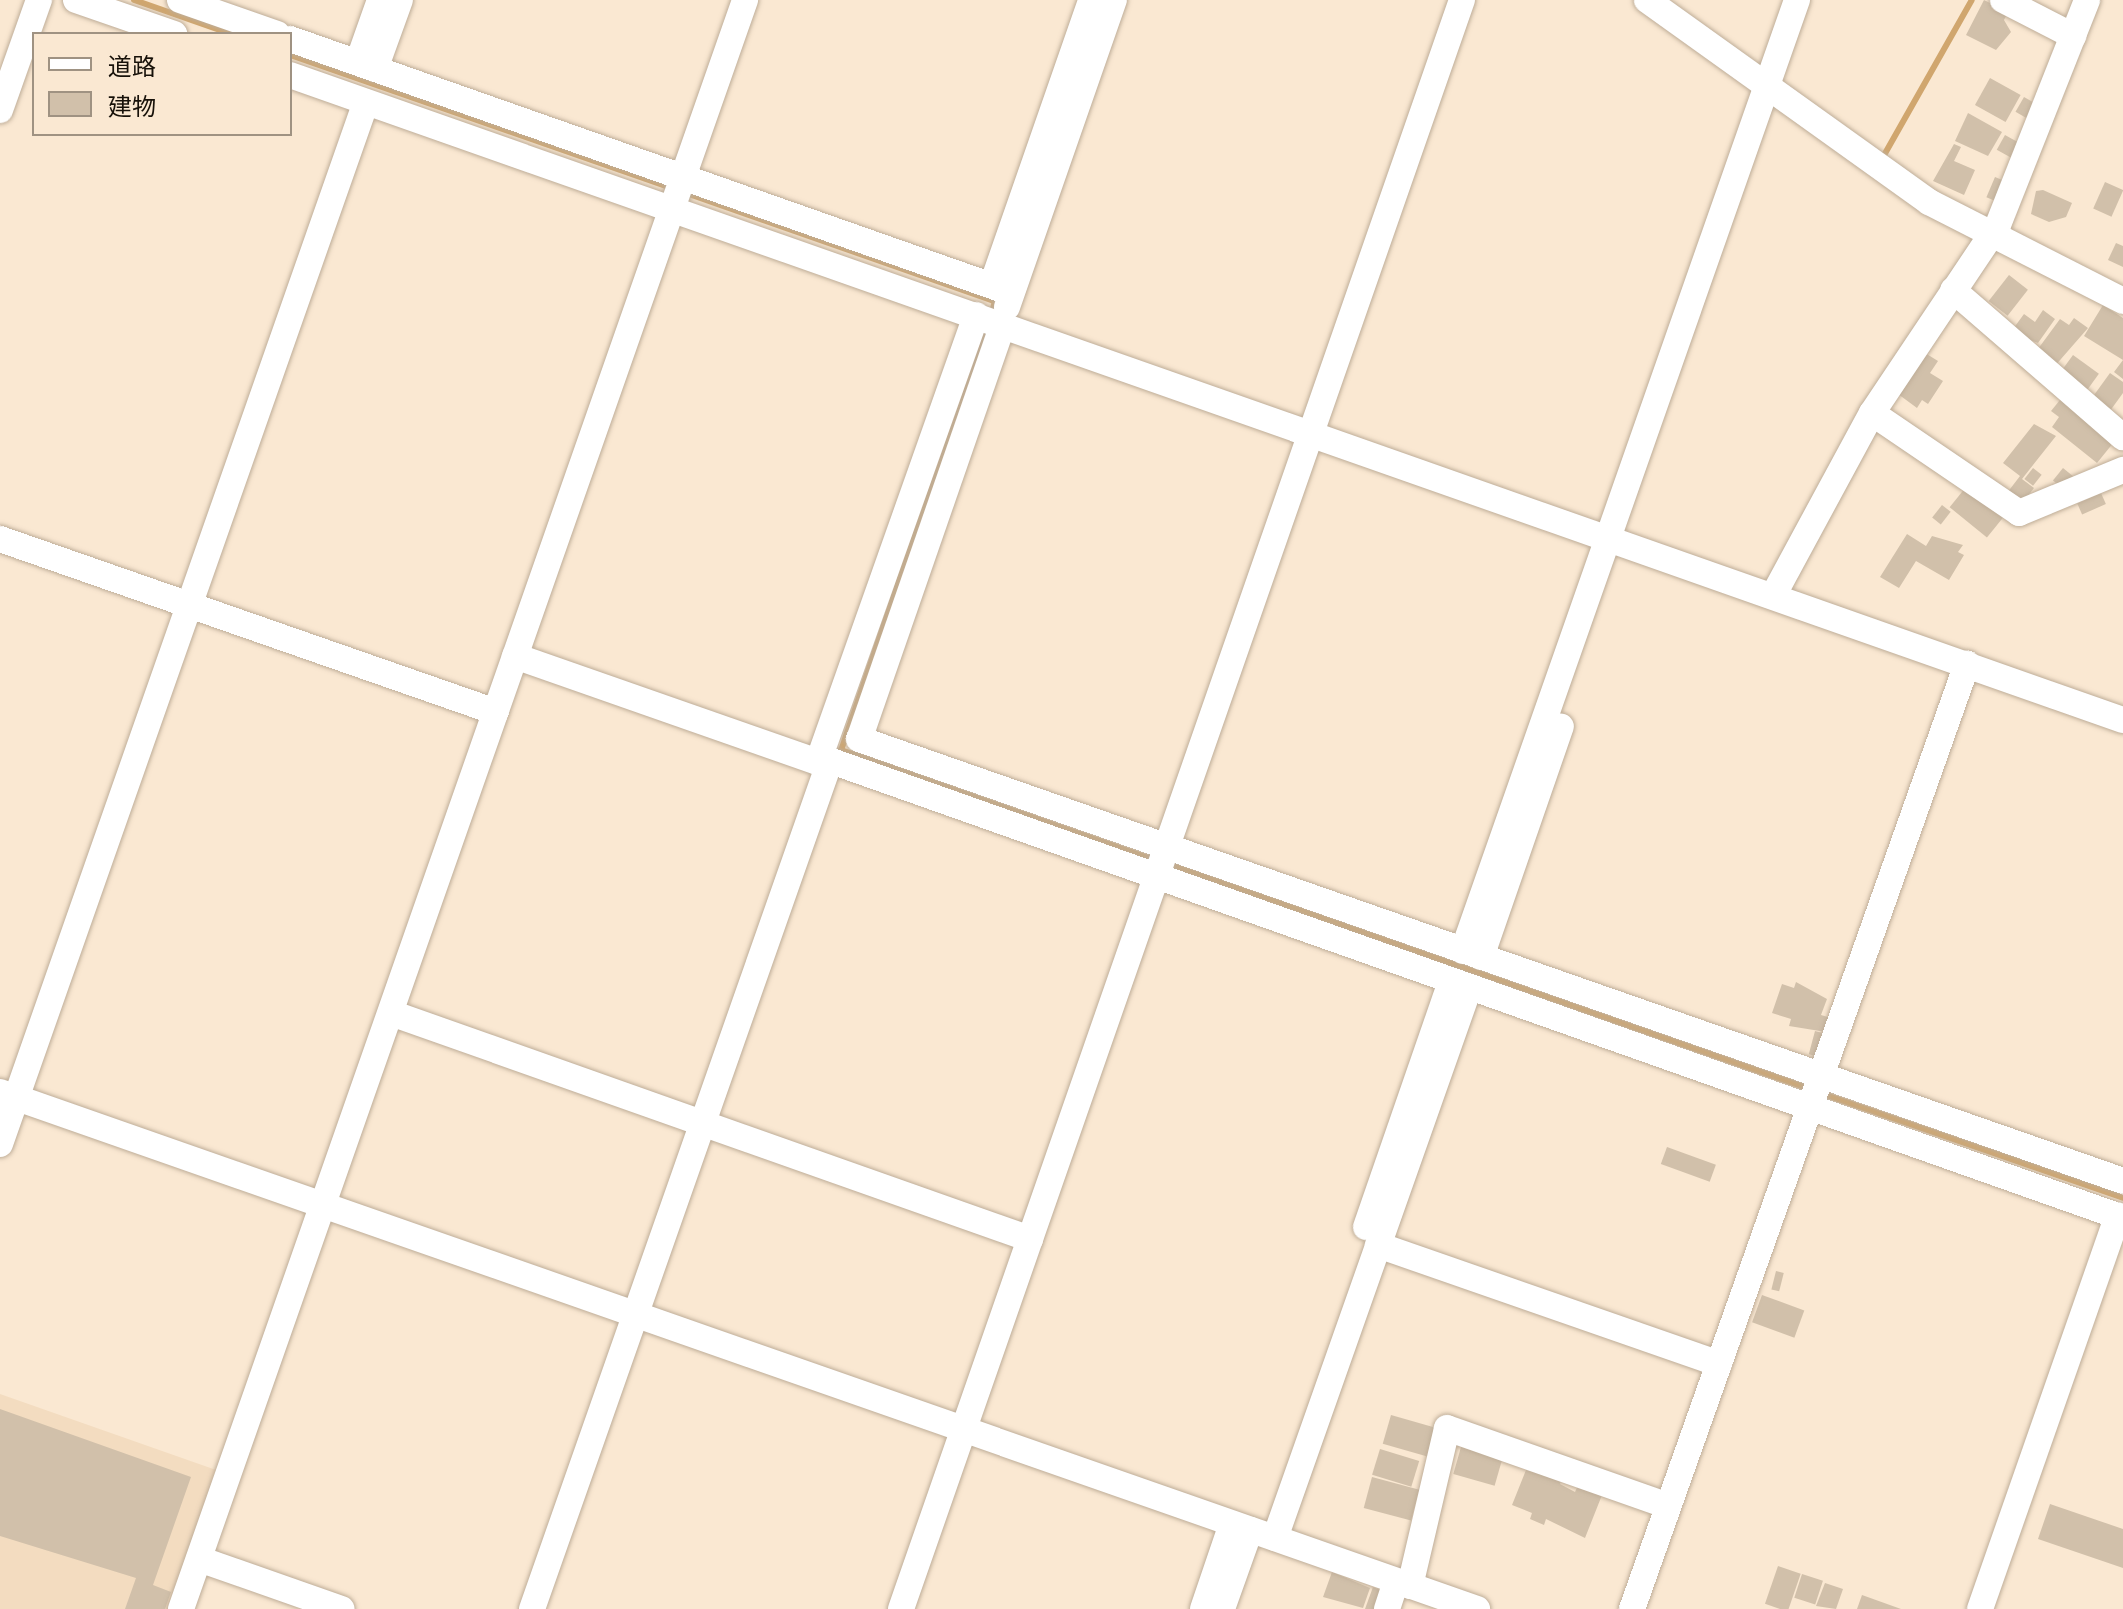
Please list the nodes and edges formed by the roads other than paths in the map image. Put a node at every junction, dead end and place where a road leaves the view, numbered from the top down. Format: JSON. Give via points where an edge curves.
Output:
{"nodes":[{"id":1,"x":39,"y":0,"type":"edge"},
{"id":2,"x":76,"y":0,"type":"edge"},
{"id":3,"x":180,"y":0,"type":"edge"},
{"id":4,"x":380,"y":0,"type":"edge"},
{"id":5,"x":400,"y":0,"type":"edge"},
{"id":6,"x":745,"y":0,"type":"edge"},
{"id":7,"x":1091,"y":0,"type":"edge"},
{"id":8,"x":1114,"y":0,"type":"edge"},
{"id":9,"x":1462,"y":0,"type":"edge"},
{"id":10,"x":1647,"y":0,"type":"edge"},
{"id":11,"x":1797,"y":0,"type":"edge"},
{"id":12,"x":1816,"y":0,"type":"edge"},
{"id":13,"x":2003,"y":0,"type":"edge"},
{"id":14,"x":2087,"y":0,"type":"edge"},
{"id":15,"x":168,"y":32,"type":"edge"},
{"id":16,"x":271,"y":32,"type":"edge"},
{"id":17,"x":2073,"y":36,"type":"junction"},
{"id":18,"x":292,"y":40,"type":"edge"},
{"id":19,"x":367,"y":66,"type":"junction"},
{"id":20,"x":292,"y":76,"type":"edge"},
{"id":21,"x":1774,"y":91,"type":"junction"},
{"id":22,"x":358,"y":98,"type":"junction"},
{"id":23,"x":0,"y":110,"type":"edge"},
{"id":24,"x":677,"y":192,"type":"junction"},
{"id":25,"x":1990,"y":237,"type":"junction"},
{"id":26,"x":1002,"y":289,"type":"junction"},
{"id":27,"x":1953,"y":290,"type":"junction"},
{"id":28,"x":2123,"y":301,"type":"edge"},
{"id":29,"x":976,"y":315,"type":"junction"},
{"id":30,"x":1002,"y":324,"type":"junction"},
{"id":31,"x":1872,"y":413,"type":"junction"},
{"id":32,"x":1313,"y":433,"type":"junction"},
{"id":33,"x":2123,"y":437,"type":"edge"},
{"id":34,"x":2123,"y":470,"type":"edge"},
{"id":35,"x":0,"y":539,"type":"edge"},
{"id":36,"x":1616,"y":540,"type":"junction"},
{"id":37,"x":1773,"y":596,"type":"junction"},
{"id":38,"x":181,"y":602,"type":"junction"},
{"id":39,"x":515,"y":656,"type":"junction"},
{"id":40,"x":1967,"y":664,"type":"junction"},
{"id":41,"x":496,"y":712,"type":"junction"},
{"id":42,"x":2123,"y":720,"type":"edge"},
{"id":43,"x":831,"y":761,"type":"junction"},
{"id":44,"x":1166,"y":847,"type":"junction"},
{"id":45,"x":1155,"y":879,"type":"junction"},
{"id":46,"x":1472,"y":954,"type":"junction"},
{"id":47,"x":1460,"y":985,"type":"junction"},
{"id":48,"x":391,"y":1013,"type":"junction"},
{"id":49,"x":1820,"y":1076,"type":"junction"},
{"id":50,"x":4,"y":1093,"type":"edge"},
{"id":51,"x":1810,"y":1107,"type":"junction"},
{"id":52,"x":709,"y":1125,"type":"junction"},
{"id":53,"x":0,"y":1144,"type":"edge"},
{"id":54,"x":2123,"y":1181,"type":"edge"},
{"id":55,"x":324,"y":1205,"type":"junction"},
{"id":56,"x":2121,"y":1217,"type":"edge"},
{"id":57,"x":1030,"y":1239,"type":"junction"},
{"id":58,"x":1378,"y":1245,"type":"junction"},
{"id":59,"x":2123,"y":1252,"type":"edge"},
{"id":60,"x":642,"y":1317,"type":"junction"},
{"id":61,"x":1719,"y":1364,"type":"junction"},
{"id":62,"x":964,"y":1430,"type":"junction"},
{"id":63,"x":1668,"y":1506,"type":"junction"},
{"id":64,"x":1254,"y":1531,"type":"junction"},
{"id":65,"x":199,"y":1559,"type":"junction"},
{"id":66,"x":1403,"y":1583,"type":"junction"},
{"id":67,"x":181,"y":1609,"type":"edge"},
{"id":68,"x":342,"y":1609,"type":"edge"},
{"id":69,"x":532,"y":1609,"type":"edge"},
{"id":70,"x":547,"y":1609,"type":"edge"},
{"id":71,"x":901,"y":1609,"type":"edge"},
{"id":72,"x":1203,"y":1609,"type":"edge"},
{"id":73,"x":1222,"y":1609,"type":"edge"},
{"id":74,"x":1387,"y":1609,"type":"edge"},
{"id":75,"x":1477,"y":1609,"type":"edge"},
{"id":76,"x":1632,"y":1609,"type":"edge"},
{"id":77,"x":1980,"y":1609,"type":"edge"},
{"id":78,"x":1998,"y":1609,"type":"edge"}],
"edges":[{"from":1,"to":23,"type":"street"},
{"from":2,"to":15,"type":"street"},
{"from":3,"to":16,"type":"street"},
{"from":4,"to":19,"type":"street"},
{"from":5,"to":19,"type":"street"},
{"from":6,"to":24,"type":"street"},
{"from":7,"to":26,"type":"street"},
{"from":8,"to":26,"type":"street"},
{"from":9,"to":32,"type":"street"},
{"from":10,"to":21,"type":"street"},
{"from":11,"to":21,"type":"street"},
{"from":12,"to":21,"type":"street"},
{"from":13,"to":17,"type":"street"},
{"from":14,"to":17,"type":"street"},
{"from":17,"to":25,"type":"street"},
{"from":18,"to":19,"type":"street"},
{"from":19,"to":24,"type":"street"},
{"from":20,"to":22,"type":"street"},
{"from":21,"to":25,"type":"street","via":[[1929,202]]},
{"from":21,"to":36,"type":"street"},
{"from":22,"to":24,"type":"street"},
{"from":22,"to":38,"type":"street"},
{"from":24,"to":26,"type":"street"},
{"from":24,"to":29,"type":"street"},
{"from":24,"to":39,"type":"street"},
{"from":25,"to":27,"type":"street"},
{"from":25,"to":28,"type":"street"},
{"from":26,"to":30,"type":"street"},
{"from":27,"to":31,"type":"street"},
{"from":27,"to":33,"type":"street"},
{"from":29,"to":30,"type":"street"},
{"from":29,"to":43,"type":"street"},
{"from":30,"to":32,"type":"street"},
{"from":30,"to":44,"type":"street","via":[[859,739]]},
{"from":31,"to":34,"type":"street","via":[[2019,513]]},
{"from":31,"to":37,"type":"street"},
{"from":32,"to":36,"type":"street"},
{"from":32,"to":44,"type":"street"},
{"from":35,"to":38,"type":"street"},
{"from":36,"to":37,"type":"street"},
{"from":36,"to":46,"type":"street"},
{"from":37,"to":40,"type":"street"},
{"from":38,"to":41,"type":"street"},
{"from":38,"to":50,"type":"street"},
{"from":39,"to":41,"type":"street"},
{"from":39,"to":43,"type":"street","via":[[818,762]]},
{"from":40,"to":42,"type":"street"},
{"from":40,"to":49,"type":"street"},
{"from":41,"to":48,"type":"street"},
{"from":43,"to":45,"type":"street"},
{"from":43,"to":52,"type":"street"},
{"from":44,"to":45,"type":"street"},
{"from":44,"to":46,"type":"street"},
{"from":45,"to":47,"type":"street"},
{"from":45,"to":57,"type":"street"},
{"from":46,"to":49,"type":"street"},
{"from":47,"to":51,"type":"street"},
{"from":47,"to":58,"type":"street"},
{"from":47,"to":64,"type":"street"},
{"from":48,"to":52,"type":"street"},
{"from":48,"to":55,"type":"street"},
{"from":49,"to":51,"type":"street"},
{"from":49,"to":54,"type":"street"},
{"from":50,"to":53,"type":"street"},
{"from":50,"to":55,"type":"street"},
{"from":51,"to":56,"type":"street"},
{"from":51,"to":61,"type":"street"},
{"from":52,"to":57,"type":"street"},
{"from":52,"to":60,"type":"street"},
{"from":55,"to":60,"type":"street"},
{"from":55,"to":65,"type":"street"},
{"from":56,"to":77,"type":"street"},
{"from":57,"to":62,"type":"street"},
{"from":58,"to":61,"type":"street"},
{"from":58,"to":64,"type":"street"},
{"from":59,"to":78,"type":"street"},
{"from":60,"to":62,"type":"street"},
{"from":60,"to":69,"type":"street"},
{"from":60,"to":70,"type":"street"},
{"from":61,"to":63,"type":"street"},
{"from":62,"to":64,"type":"street"},
{"from":62,"to":71,"type":"street"},
{"from":63,"to":66,"type":"street","via":[[1447,1428]]},
{"from":63,"to":76,"type":"street"},
{"from":64,"to":66,"type":"street"},
{"from":64,"to":72,"type":"street"},
{"from":64,"to":73,"type":"street"},
{"from":65,"to":67,"type":"street"},
{"from":65,"to":68,"type":"street"},
{"from":66,"to":74,"type":"street"},
{"from":66,"to":75,"type":"street"}]}
